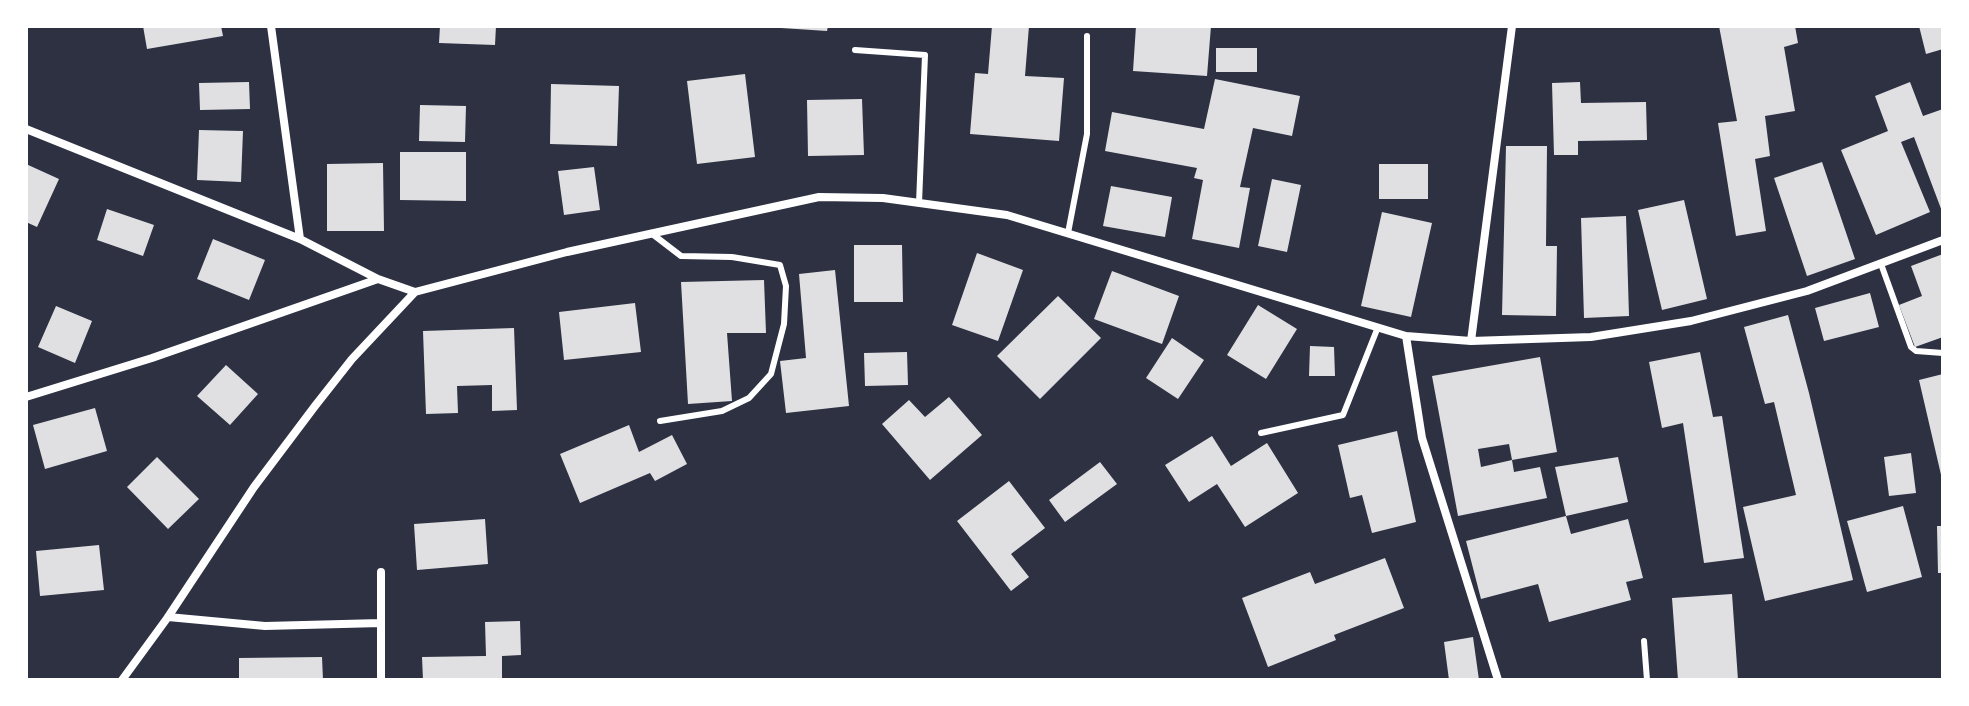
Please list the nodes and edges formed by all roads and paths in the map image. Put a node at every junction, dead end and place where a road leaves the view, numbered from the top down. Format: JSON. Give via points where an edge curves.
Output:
{"nodes":[{"id":1,"x":271,"y":26,"type":"edge"},
{"id":2,"x":1512,"y":26,"type":"edge"},
{"id":3,"x":1087,"y":36,"type":"dead end"},
{"id":4,"x":855,"y":50,"type":"dead end"},
{"id":5,"x":26,"y":129,"type":"edge"},
{"id":6,"x":919,"y":203,"type":"junction"},
{"id":7,"x":651,"y":233,"type":"junction"},
{"id":8,"x":1068,"y":233,"type":"junction"},
{"id":9,"x":300,"y":239,"type":"junction"},
{"id":10,"x":1943,"y":240,"type":"edge"},
{"id":11,"x":1881,"y":264,"type":"junction"},
{"id":12,"x":378,"y":279,"type":"junction"},
{"id":13,"x":415,"y":292,"type":"junction"},
{"id":14,"x":1378,"y":327,"type":"junction"},
{"id":15,"x":1406,"y":336,"type":"junction"},
{"id":16,"x":1471,"y":341,"type":"junction"},
{"id":17,"x":1943,"y":353,"type":"edge"},
{"id":18,"x":26,"y":397,"type":"edge"},
{"id":19,"x":660,"y":421,"type":"dead end"},
{"id":20,"x":1261,"y":433,"type":"dead end"},
{"id":21,"x":381,"y":572,"type":"dead end"},
{"id":22,"x":168,"y":617,"type":"junction"},
{"id":23,"x":381,"y":623,"type":"junction"},
{"id":24,"x":1644,"y":641,"type":"dead end"},
{"id":25,"x":122,"y":680,"type":"edge"},
{"id":26,"x":381,"y":680,"type":"edge"},
{"id":27,"x":1498,"y":680,"type":"edge"},
{"id":28,"x":1647,"y":680,"type":"edge"}],
"edges":[{"from":1,"to":9,"type":"street"},
{"from":2,"to":16,"type":"street"},
{"from":3,"to":8,"type":"lane","via":[[1087,134]]},
{"from":4,"to":6,"type":"lane","via":[[925,55]]},
{"from":5,"to":9,"type":"street"},
{"from":6,"to":7,"type":"street","via":[[819,197]]},
{"from":6,"to":8,"type":"street","via":[[1007,215]]},
{"from":7,"to":13,"type":"street"},
{"from":7,"to":19,"type":"lane","via":[[681,256],[780,265],[786,286],[784,324],[771,374],[749,398],[722,411]]},
{"from":8,"to":14,"type":"street"},
{"from":9,"to":12,"type":"street"},
{"from":10,"to":11,"type":"street"},
{"from":11,"to":16,"type":"street","via":[[1807,291],[1691,321],[1591,337]]},
{"from":11,"to":17,"type":"lane","via":[[1911,347]]},
{"from":12,"to":13,"type":"street"},
{"from":12,"to":18,"type":"street"},
{"from":13,"to":22,"type":"street","via":[[315,406]]},
{"from":14,"to":15,"type":"street"},
{"from":14,"to":20,"type":"lane","via":[[1343,415]]},
{"from":15,"to":16,"type":"street"},
{"from":15,"to":27,"type":"street","via":[[1422,438]]},
{"from":21,"to":23,"type":"street"},
{"from":22,"to":23,"type":"street","via":[[265,626]]},
{"from":22,"to":25,"type":"street"},
{"from":23,"to":26,"type":"street"},
{"from":24,"to":28,"type":"lane"}]}
